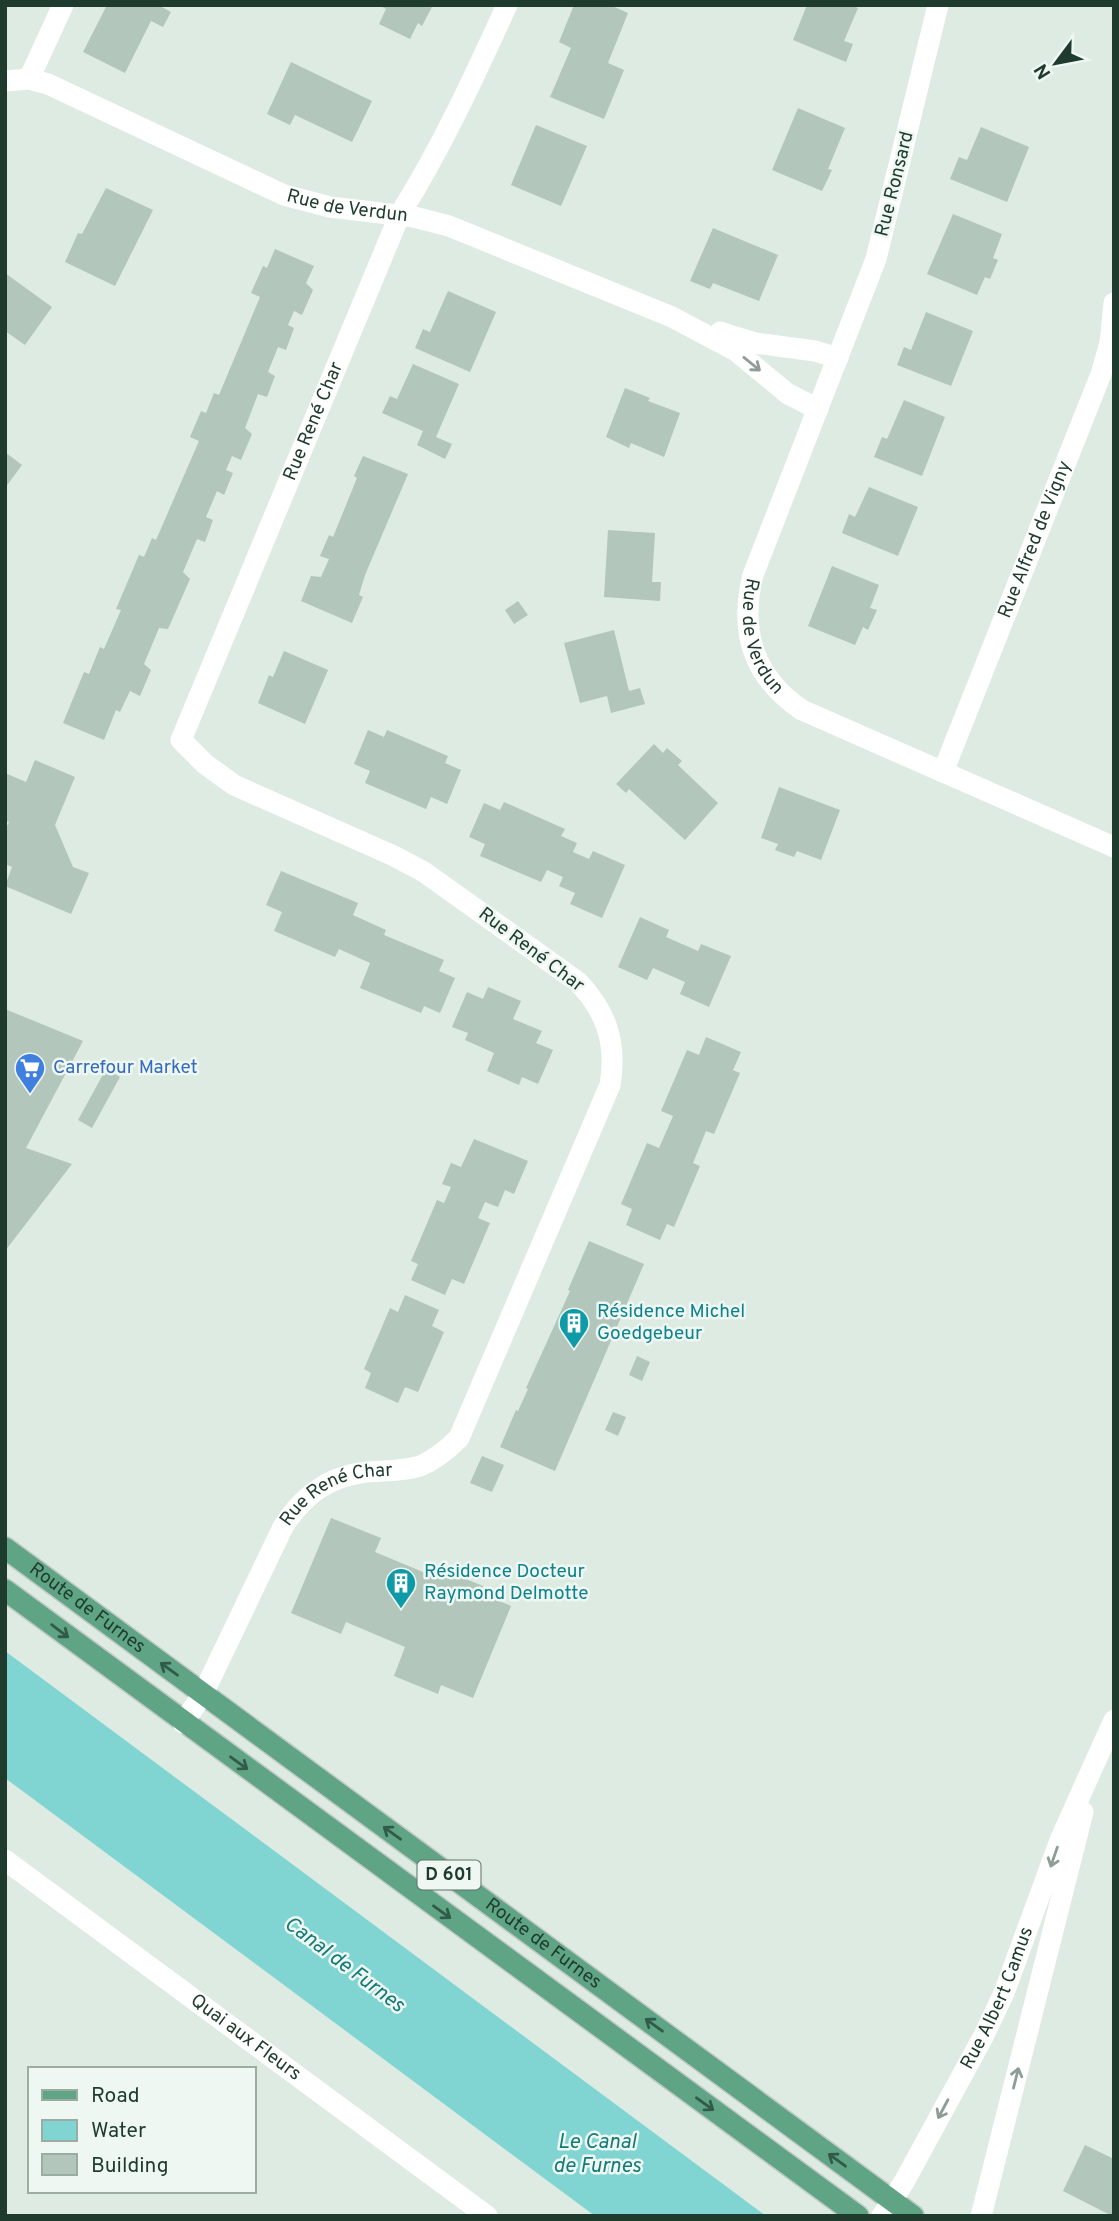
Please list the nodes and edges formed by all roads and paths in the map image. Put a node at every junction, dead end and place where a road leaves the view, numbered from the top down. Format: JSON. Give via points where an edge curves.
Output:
{"nodes":[{"id":1,"x":63,"y":5,"type":"edge"},
{"id":2,"x":508,"y":5,"type":"edge"},
{"id":3,"x":938,"y":5,"type":"edge"},
{"id":4,"x":29,"y":79,"type":"junction"},
{"id":5,"x":5,"y":81,"type":"edge"},
{"id":6,"x":400,"y":215,"type":"junction"},
{"id":7,"x":1114,"y":303,"type":"edge"},
{"id":8,"x":672,"y":317,"type":"junction"},
{"id":9,"x":838,"y":358,"type":"junction"},
{"id":10,"x":818,"y":409,"type":"junction"},
{"id":11,"x":943,"y":772,"type":"junction"},
{"id":12,"x":1114,"y":847,"type":"edge"},
{"id":13,"x":5,"y":1548,"type":"edge"},
{"id":14,"x":5,"y":1590,"type":"edge"},
{"id":15,"x":203,"y":1694,"type":"junction"},
{"id":16,"x":1114,"y":1720,"type":"edge"},
{"id":17,"x":183,"y":1723,"type":"junction"},
{"id":18,"x":1091,"y":1772,"type":"junction"},
{"id":19,"x":5,"y":1860,"type":"edge"},
{"id":20,"x":887,"y":2208,"type":"edge"},
{"id":21,"x":487,"y":2216,"type":"edge"},
{"id":22,"x":858,"y":2216,"type":"edge"},
{"id":23,"x":913,"y":2216,"type":"edge"},
{"id":24,"x":981,"y":2216,"type":"edge"}],
"edges":[{"from":1,"to":4,"type":"street"},
{"from":2,"to":6,"type":"street","via":[[446,135]]},
{"from":3,"to":9,"type":"street","name":"Rue Ronsard","via":[[883,234]]},
{"from":4,"to":5,"type":"street","name":"Rue de Verdun"},
{"from":4,"to":6,"type":"street","name":"Rue de Verdun","via":[[292,198],[330,208]]},
{"from":6,"to":8,"type":"street","name":"Rue de Verdun","via":[[468,233]]},
{"from":6,"to":15,"type":"street","name":"Rue René Char","via":[[181,740],[234,785],[424,872],[578,982],[607,1022],[612,1070],[610,1085],[459,1438],[419,1466],[347,1476],[298,1504],[282,1527]]},
{"from":7,"to":11,"type":"street","name":"Rue Alfred de Vigny","via":[[1101,374]]},
{"from":8,"to":9,"type":"street","name":"Rue de Verdun","via":[[755,343]]},
{"from":8,"to":10,"type":"street","name":"Rue de Verdun","one_way":true,"via":[[736,351],[788,394]]},
{"from":9,"to":10,"type":"street","name":"Rue de Verdun"},
{"from":10,"to":11,"type":"street","name":"Rue de Verdun","via":[[753,575],[746,609],[752,645],[775,687],[802,710]]},
{"from":11,"to":12,"type":"street","name":"Rue de Verdun"},
{"from":15,"to":13,"type":"main road","name":"Route de Furnes","number":"D 601","one_way":true},
{"from":14,"to":17,"type":"main road","name":"Route de Furnes","number":"D 601","one_way":true},
{"from":15,"to":17,"type":"street","name":"Rue René Char"},
{"from":20,"to":15,"type":"main road","name":"Route de Furnes","number":"D 601","one_way":true},
{"from":16,"to":18,"type":"street","name":"Rue Albert Camus"},
{"from":17,"to":22,"type":"main road","name":"Route de Furnes","number":"D 601","one_way":true},
{"from":18,"to":20,"type":"street","name":"Rue Albert Camus","one_way":true,"via":[[1060,1840],[1004,1993]]},
{"from":24,"to":18,"type":"street","name":"Rue Albert Camus","one_way":true},
{"from":19,"to":21,"type":"street","name":"Quai aux Fleurs"},
{"from":20,"to":23,"type":"main road","name":"Route de Furnes","number":"D 601"}]}
